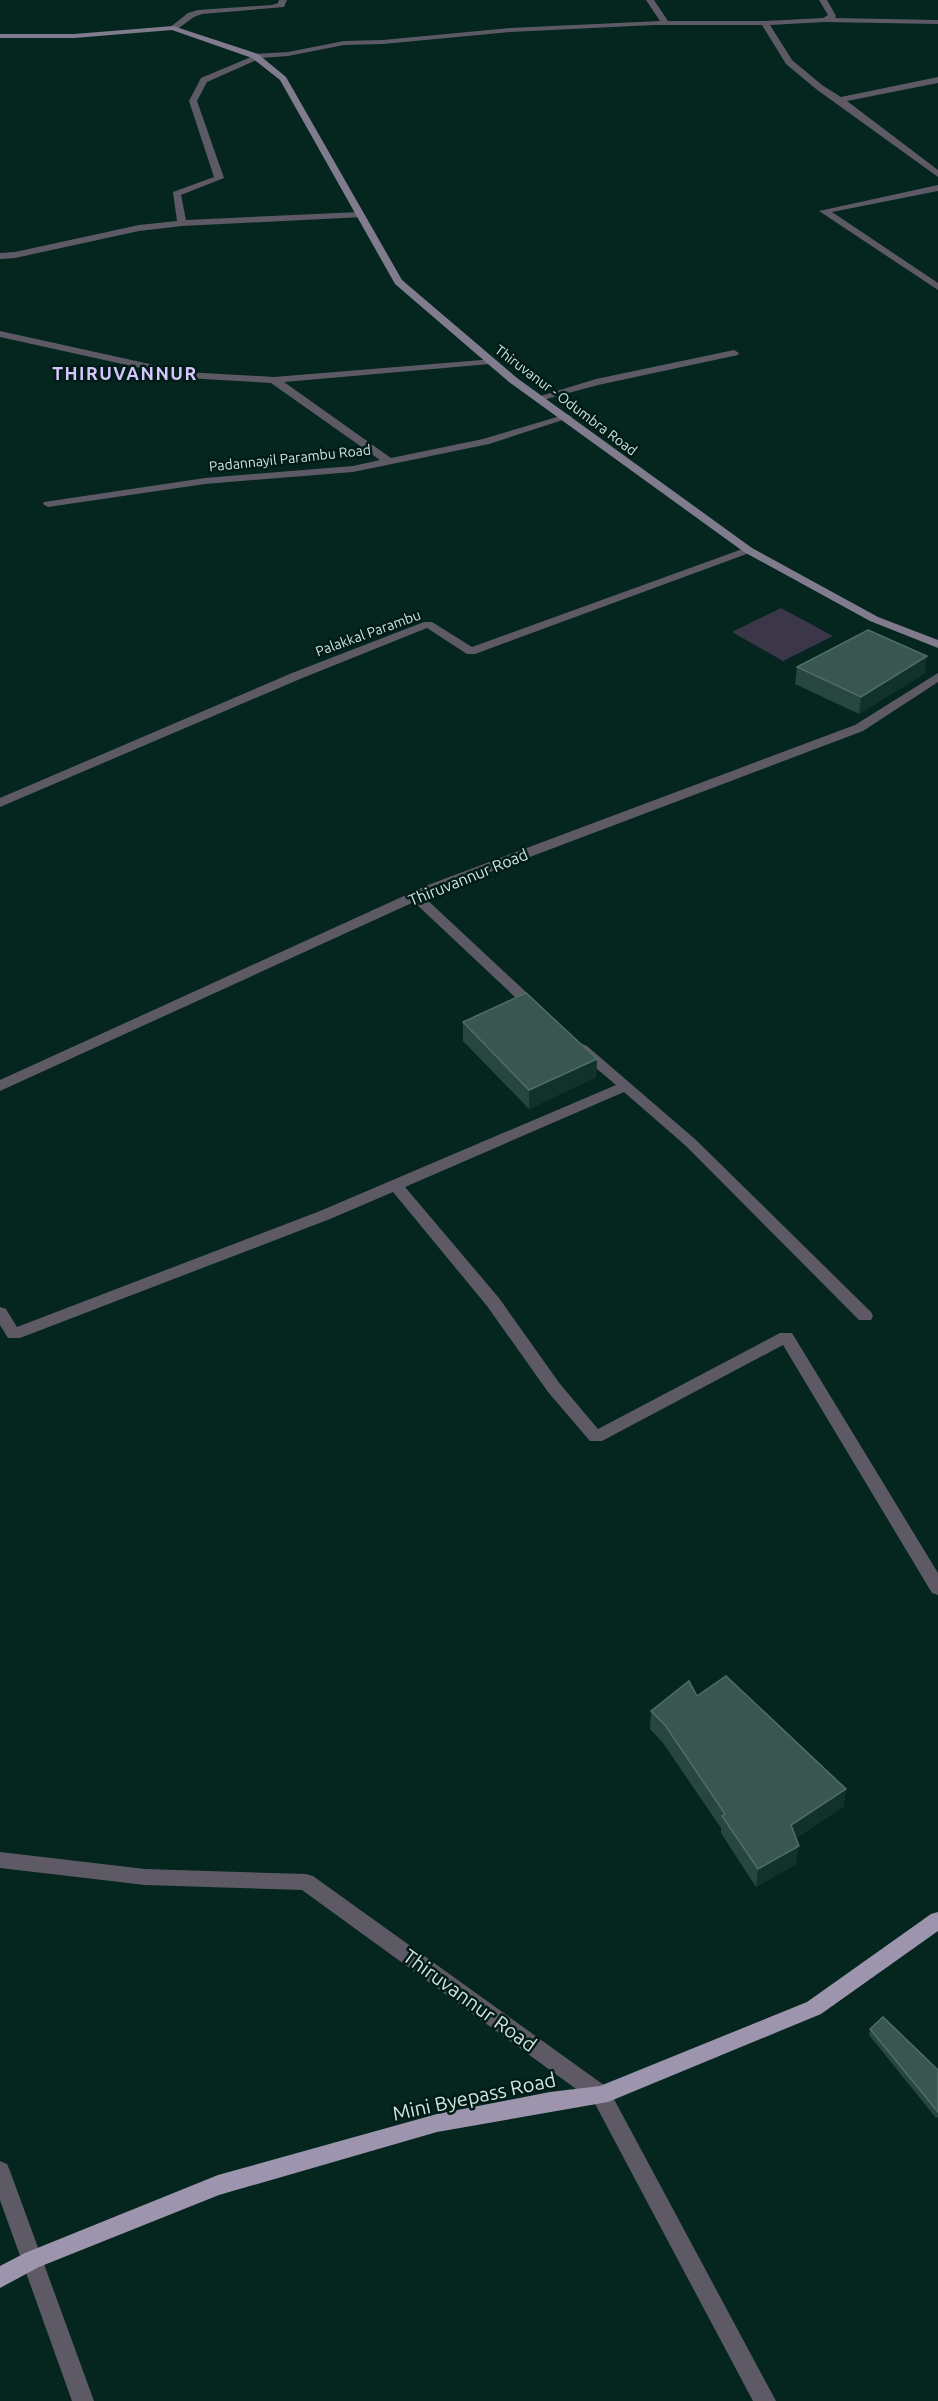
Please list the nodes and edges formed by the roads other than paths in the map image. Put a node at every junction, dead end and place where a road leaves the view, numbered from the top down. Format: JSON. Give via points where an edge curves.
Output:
{"nodes":[{"id":1,"x":283,"y":0,"type":"edge"},
{"id":2,"x":650,"y":0,"type":"edge"},
{"id":3,"x":823,"y":0,"type":"edge"},
{"id":4,"x":825,"y":20,"type":"junction"},
{"id":5,"x":938,"y":22,"type":"edge"},
{"id":6,"x":666,"y":23,"type":"junction"},
{"id":7,"x":765,"y":23,"type":"junction"},
{"id":8,"x":172,"y":28,"type":"junction"},
{"id":9,"x":0,"y":36,"type":"edge"},
{"id":10,"x":256,"y":56,"type":"junction"},
{"id":11,"x":938,"y":80,"type":"edge"},
{"id":12,"x":840,"y":100,"type":"junction"},
{"id":13,"x":938,"y":174,"type":"edge"},
{"id":14,"x":938,"y":188,"type":"edge"},
{"id":15,"x":360,"y":215,"type":"junction"},
{"id":16,"x":182,"y":223,"type":"junction"},
{"id":17,"x":0,"y":256,"type":"edge"},
{"id":18,"x":938,"y":287,"type":"edge"},
{"id":19,"x":0,"y":334,"type":"edge"},
{"id":20,"x":734,"y":353,"type":"dead end"},
{"id":21,"x":490,"y":361,"type":"junction"},
{"id":22,"x":274,"y":380,"type":"junction"},
{"id":23,"x":540,"y":399,"type":"junction"},
{"id":24,"x":567,"y":417,"type":"junction"},
{"id":25,"x":389,"y":462,"type":"junction"},
{"id":26,"x":48,"y":504,"type":"dead end"},
{"id":27,"x":748,"y":550,"type":"junction"},
{"id":28,"x":938,"y":644,"type":"edge"},
{"id":29,"x":938,"y":677,"type":"edge"},
{"id":30,"x":0,"y":803,"type":"edge"},
{"id":31,"x":416,"y":897,"type":"junction"},
{"id":32,"x":549,"y":1020,"type":"edge"},
{"id":33,"x":574,"y":1042,"type":"edge"},
{"id":34,"x":0,"y":1086,"type":"edge"},
{"id":35,"x":626,"y":1086,"type":"junction"},
{"id":36,"x":394,"y":1185,"type":"junction"},
{"id":37,"x":0,"y":1313,"type":"edge"},
{"id":38,"x":865,"y":1316,"type":"dead end"},
{"id":39,"x":938,"y":1588,"type":"edge"},
{"id":40,"x":0,"y":1860,"type":"edge"},
{"id":41,"x":938,"y":1920,"type":"edge"},
{"id":42,"x":601,"y":2095,"type":"junction"},
{"id":43,"x":0,"y":2170,"type":"edge"},
{"id":44,"x":32,"y":2260,"type":"junction"},
{"id":45,"x":0,"y":2278,"type":"edge"},
{"id":46,"x":83,"y":2401,"type":"edge"},
{"id":47,"x":765,"y":2401,"type":"edge"}],
"edges":[{"from":1,"to":8,"type":"street","via":[[273,7],[201,12]]},
{"from":2,"to":6,"type":"street"},
{"from":3,"to":4,"type":"street","via":[[832,16]]},
{"from":4,"to":5,"type":"street"},
{"from":4,"to":7,"type":"street"},
{"from":6,"to":7,"type":"street"},
{"from":6,"to":10,"type":"street","via":[[345,43]]},
{"from":7,"to":12,"type":"street","via":[[789,62]]},
{"from":8,"to":9,"type":"main road","name":"Thiruvanur - Odumbra Road","via":[[74,36]]},
{"from":8,"to":10,"type":"main road","name":"Thiruvanur - Odumbra Road"},
{"from":10,"to":15,"type":"main road","name":"Thiruvanur - Odumbra Road","via":[[284,79]]},
{"from":10,"to":16,"type":"street","via":[[204,80],[193,101],[219,178],[176,194]]},
{"from":11,"to":12,"type":"street"},
{"from":12,"to":13,"type":"street"},
{"from":14,"to":18,"type":"street","via":[[824,211]]},
{"from":15,"to":16,"type":"street"},
{"from":15,"to":21,"type":"main road","name":"Thiruvanur - Odumbra Road","via":[[398,282]]},
{"from":16,"to":17,"type":"street"},
{"from":19,"to":22,"type":"street","via":[[186,375]]},
{"from":20,"to":23,"type":"street","via":[[596,382]]},
{"from":21,"to":22,"type":"street"},
{"from":21,"to":23,"type":"main road","name":"Thiruvanur - Odumbra Road"},
{"from":22,"to":25,"type":"street"},
{"from":23,"to":24,"type":"main road","name":"Thiruvanur - Odumbra Road"},
{"from":24,"to":25,"type":"street","name":"Padannayil Parambu Road","via":[[485,442]]},
{"from":24,"to":27,"type":"main road","name":"Thiruvanur - Odumbra Road"},
{"from":25,"to":26,"type":"street","name":"Padannayil Parambu Road","via":[[354,469],[205,481]]},
{"from":27,"to":28,"type":"main road","name":"Thiruvanur - Odumbra Road","via":[[874,620]]},
{"from":27,"to":30,"type":"street","name":"Palakkal Parambu","via":[[471,651],[428,624]]},
{"from":29,"to":31,"type":"street","name":"Thiruvannur Road","via":[[859,728]]},
{"from":31,"to":32,"type":"street"},
{"from":31,"to":34,"type":"street","name":"Thiruvannur Road"},
{"from":33,"to":35,"type":"street"},
{"from":35,"to":36,"type":"street"},
{"from":35,"to":38,"type":"street","via":[[691,1143]]},
{"from":36,"to":37,"type":"street","via":[[14,1334]]},
{"from":36,"to":39,"type":"street","via":[[493,1302],[554,1388],[596,1437],[786,1337]]},
{"from":40,"to":42,"type":"street","name":"Thiruvannur Road","via":[[146,1877],[306,1882]]},
{"from":41,"to":42,"type":"main road","name":"Mini Byepass Road","via":[[814,2008]]},
{"from":42,"to":44,"type":"main road","name":"Mini Byepass Road","via":[[437,2124],[218,2185]]},
{"from":42,"to":47,"type":"street","name":"Thiruvannur Road"},
{"from":43,"to":44,"type":"street"},
{"from":44,"to":45,"type":"main road","name":"Mini Byepass Road"},
{"from":44,"to":46,"type":"street"}]}
